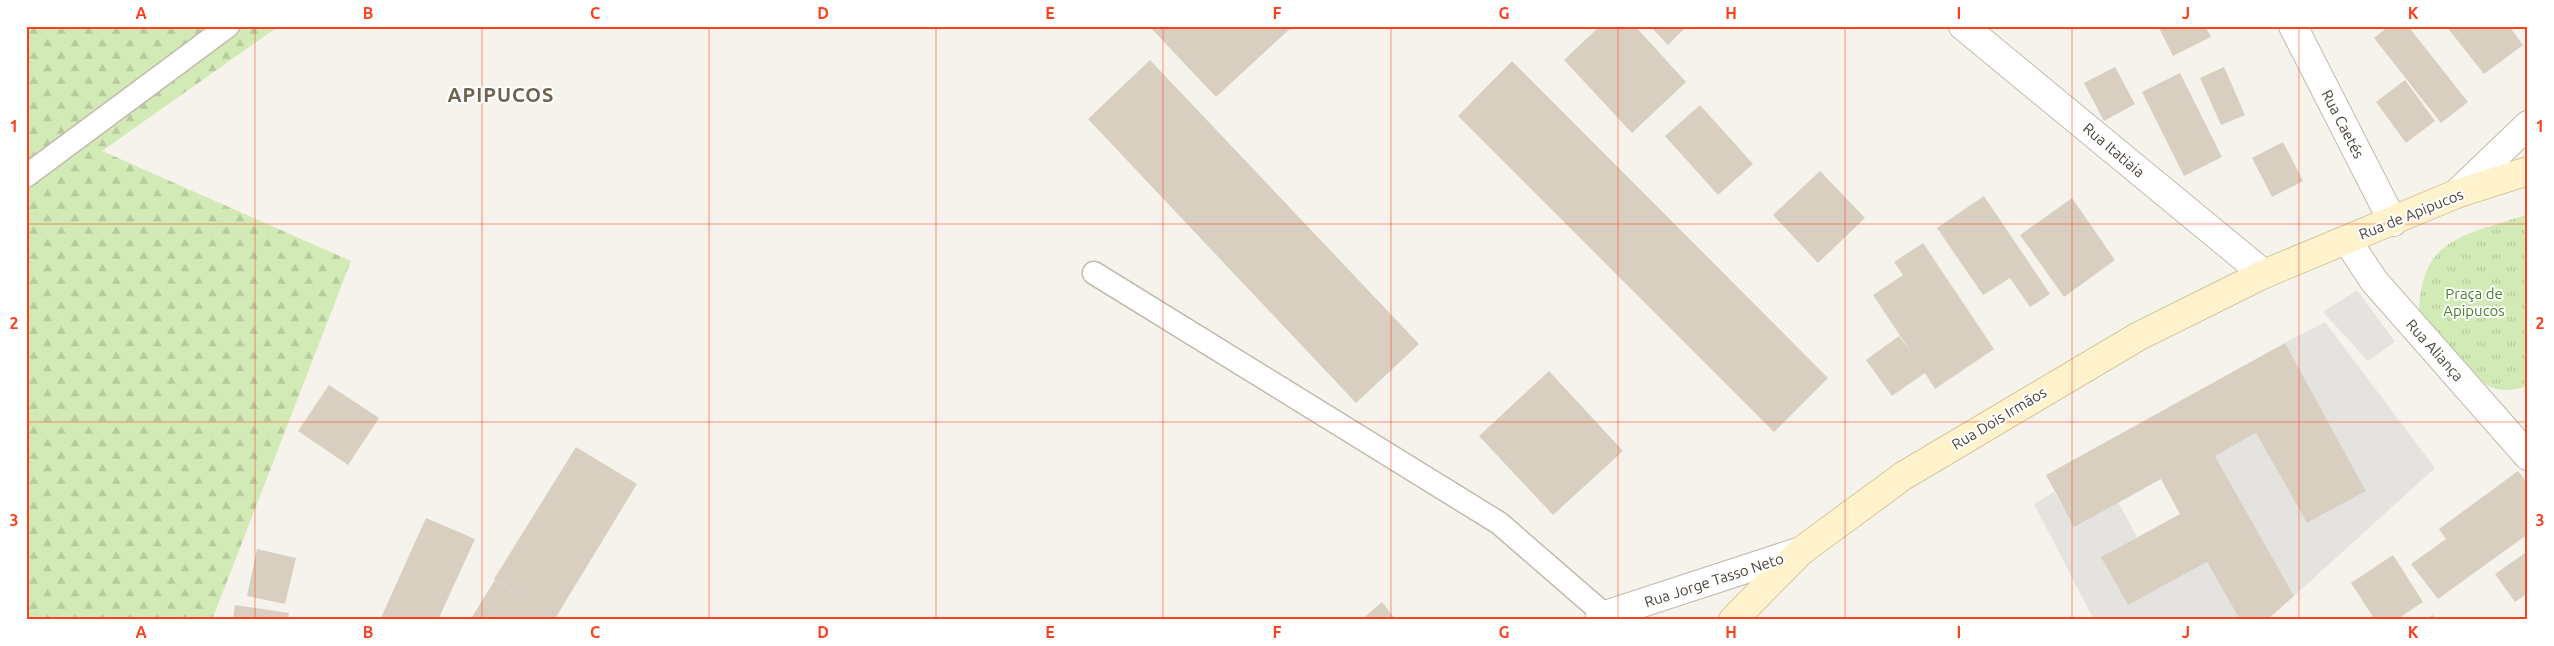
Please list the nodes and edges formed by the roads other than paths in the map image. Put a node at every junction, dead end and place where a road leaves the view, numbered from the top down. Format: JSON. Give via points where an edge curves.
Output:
{"nodes":[{"id":1,"x":228,"y":26,"type":"edge"},
{"id":2,"x":1964,"y":26,"type":"edge"},
{"id":3,"x":2293,"y":26,"type":"edge"},
{"id":4,"x":2528,"y":125,"type":"edge"},
{"id":5,"x":2528,"y":170,"type":"edge"},
{"id":6,"x":26,"y":176,"type":"edge"},
{"id":7,"x":2456,"y":194,"type":"junction"},
{"id":8,"x":2393,"y":222,"type":"junction"},
{"id":9,"x":2347,"y":240,"type":"junction"},
{"id":10,"x":2296,"y":262,"type":"joint"},
{"id":11,"x":1094,"y":273,"type":"dead end"},
{"id":12,"x":2264,"y":274,"type":"junction"},
{"id":13,"x":2524,"y":442,"type":"edge"},
{"id":14,"x":1802,"y":551,"type":"junction"},
{"id":15,"x":1602,"y":618,"type":"edge"},
{"id":16,"x":1733,"y":620,"type":"edge"}],
"edges":[{"from":1,"to":6,"type":"lane"},
{"from":2,"to":12,"type":"street","name":"Rua Itatiaia"},
{"from":3,"to":8,"type":"street","name":"Rua Caetés"},
{"from":4,"to":7,"type":"street"},
{"from":5,"to":7,"type":"main road","name":"Rua de Apipucos"},
{"from":7,"to":8,"type":"main road","name":"Rua de Apipucos"},
{"from":8,"to":9,"type":"main road","name":"Rua de Apipucos"},
{"from":9,"to":10,"type":"main road","name":"Rua de Apipucos"},
{"from":9,"to":13,"type":"street","name":"Rua Aliança","via":[[2374,281]]},
{"from":10,"to":12,"type":"main road","name":"Rua Dois Irmãos"},
{"from":11,"to":15,"type":"lane","via":[[1499,523]]},
{"from":12,"to":14,"type":"main road","name":"Rua Dois Irmãos","via":[[2139,336],[1903,476]]},
{"from":14,"to":15,"type":"street","name":"Rua Jorge Tasso Neto"},
{"from":14,"to":16,"type":"main road","name":"Rua Dois Irmãos"}]}
